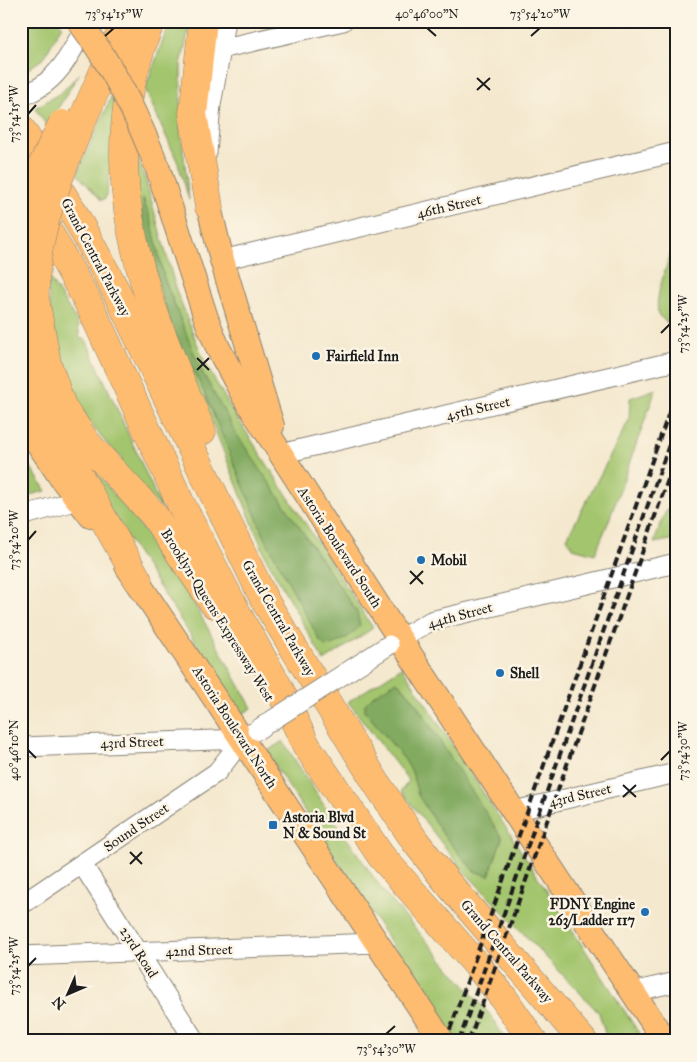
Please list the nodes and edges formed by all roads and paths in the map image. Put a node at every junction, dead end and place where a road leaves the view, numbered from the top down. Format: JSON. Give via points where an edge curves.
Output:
{"nodes":[{"id":1,"x":79,"y":21,"type":"edge"},
{"id":2,"x":88,"y":21,"type":"edge"},
{"id":3,"x":115,"y":21,"type":"edge"},
{"id":4,"x":126,"y":21,"type":"edge"},
{"id":5,"x":151,"y":21,"type":"edge"},
{"id":6,"x":203,"y":21,"type":"edge"},
{"id":7,"x":226,"y":21,"type":"edge"},
{"id":8,"x":342,"y":21,"type":"edge"},
{"id":9,"x":220,"y":49,"type":"junction"},
{"id":10,"x":25,"y":95,"type":"edge"},
{"id":11,"x":72,"y":122,"type":"junction"},
{"id":12,"x":21,"y":129,"type":"edge"},
{"id":13,"x":676,"y":152,"type":"edge"},
{"id":14,"x":21,"y":184,"type":"edge"},
{"id":15,"x":209,"y":207,"type":"junction"},
{"id":16,"x":21,"y":220,"type":"edge"},
{"id":17,"x":222,"y":260,"type":"junction"},
{"id":18,"x":21,"y":344,"type":"edge"},
{"id":19,"x":676,"y":361,"type":"edge"},
{"id":20,"x":21,"y":418,"type":"edge"},
{"id":21,"x":280,"y":454,"type":"junction"},
{"id":22,"x":79,"y":500,"type":"junction"},
{"id":23,"x":21,"y":516,"type":"edge"},
{"id":24,"x":676,"y":564,"type":"edge"},
{"id":25,"x":138,"y":580,"type":"junction"},
{"id":26,"x":394,"y":641,"type":"junction"},
{"id":27,"x":317,"y":683,"type":"junction"},
{"id":28,"x":250,"y":734,"type":"junction"},
{"id":29,"x":306,"y":745,"type":"junction"},
{"id":30,"x":21,"y":747,"type":"edge"},
{"id":31,"x":676,"y":773,"type":"edge"},
{"id":32,"x":514,"y":811,"type":"junction"},
{"id":33,"x":82,"y":864,"type":"junction"},
{"id":34,"x":21,"y":905,"type":"edge"},
{"id":35,"x":377,"y":943,"type":"junction"},
{"id":36,"x":138,"y":952,"type":"junction"},
{"id":37,"x":21,"y":956,"type":"edge"},
{"id":38,"x":676,"y":982,"type":"edge"},
{"id":39,"x":633,"y":992,"type":"junction"},
{"id":40,"x":195,"y":1041,"type":"edge"},
{"id":41,"x":442,"y":1041,"type":"edge"},
{"id":42,"x":533,"y":1041,"type":"edge"},
{"id":43,"x":583,"y":1041,"type":"edge"},
{"id":44,"x":665,"y":1041,"type":"edge"}],
"edges":[{"from":1,"to":21,"type":"main road","name":"Astoria Boulevard South","bridge":true,"via":[[137,116],[218,348]]},
{"from":2,"to":10,"type":"street","via":[[62,68],[46,83]]},
{"from":3,"to":11,"type":"highway"},
{"from":4,"to":11,"type":"highway","name":"Brooklyn-Queens Expressway West"},
{"from":5,"to":27,"type":"highway","via":[[132,84],[124,151],[127,202],[141,272],[166,348],[229,491],[280,593]]},
{"from":6,"to":15,"type":"highway","via":[[193,114]]},
{"from":7,"to":9,"type":"street"},
{"from":8,"to":9,"type":"street"},
{"from":9,"to":15,"type":"street","via":[[207,153]]},
{"from":11,"to":16,"type":"highway","bridge":true,"via":[[37,176]]},
{"from":11,"to":29,"type":"highway","name":"Brooklyn-Queens Expressway West","bridge":true,"via":[[41,231],[35,269],[35,299],[56,393],[87,442],[165,530],[207,592],[266,694]]},
{"from":12,"to":27,"type":"highway","name":"Grand Central Parkway","via":[[86,236],[129,318],[265,601]]},
{"from":13,"to":17,"type":"street","name":"46th Street"},
{"from":14,"to":29,"type":"highway","name":"Grand Central Parkway","via":[[90,304],[180,502]]},
{"from":15,"to":17,"type":"main road"},
{"from":17,"to":21,"type":"main road"},
{"from":18,"to":25,"type":"highway","via":[[45,415]]},
{"from":19,"to":21,"type":"street","name":"45th Street"},
{"from":20,"to":22,"type":"main road","name":"Astoria Boulevard North"},
{"from":21,"to":26,"type":"main road","name":"Astoria Boulevard South"},
{"from":22,"to":23,"type":"street"},
{"from":22,"to":25,"type":"main road","name":"Astoria Boulevard North"},
{"from":24,"to":26,"type":"street","name":"44th Street","via":[[442,618]]},
{"from":25,"to":28,"type":"main road","name":"Astoria Boulevard North"},
{"from":26,"to":28,"type":"street","name":"44th Street","bridge":true},
{"from":26,"to":32,"type":"main road","name":"Astoria Boulevard South"},
{"from":27,"to":43,"type":"highway","name":"Grand Central Parkway","via":[[415,841]]},
{"from":28,"to":30,"type":"street","name":"43rd Street"},
{"from":28,"to":33,"type":"street","name":"Sound Street","via":[[217,772]]},
{"from":28,"to":35,"type":"main road","name":"Astoria Boulevard North"},
{"from":29,"to":42,"type":"highway","name":"Grand Central Parkway","via":[[381,856],[477,965]]},
{"from":31,"to":32,"type":"street","name":"43rd Street"},
{"from":32,"to":39,"type":"main road","name":"Astoria Boulevard South"},
{"from":33,"to":34,"type":"street","name":"Sound Street"},
{"from":33,"to":36,"type":"street","name":"23rd Road"},
{"from":35,"to":36,"type":"street","name":"42nd Street"},
{"from":35,"to":41,"type":"main road","name":"Astoria Boulevard North"},
{"from":36,"to":37,"type":"street","name":"42nd Street"},
{"from":36,"to":40,"type":"street","name":"23rd Road"},
{"from":38,"to":39,"type":"street"},
{"from":39,"to":44,"type":"main road","name":"Astoria Boulevard South"}]}
